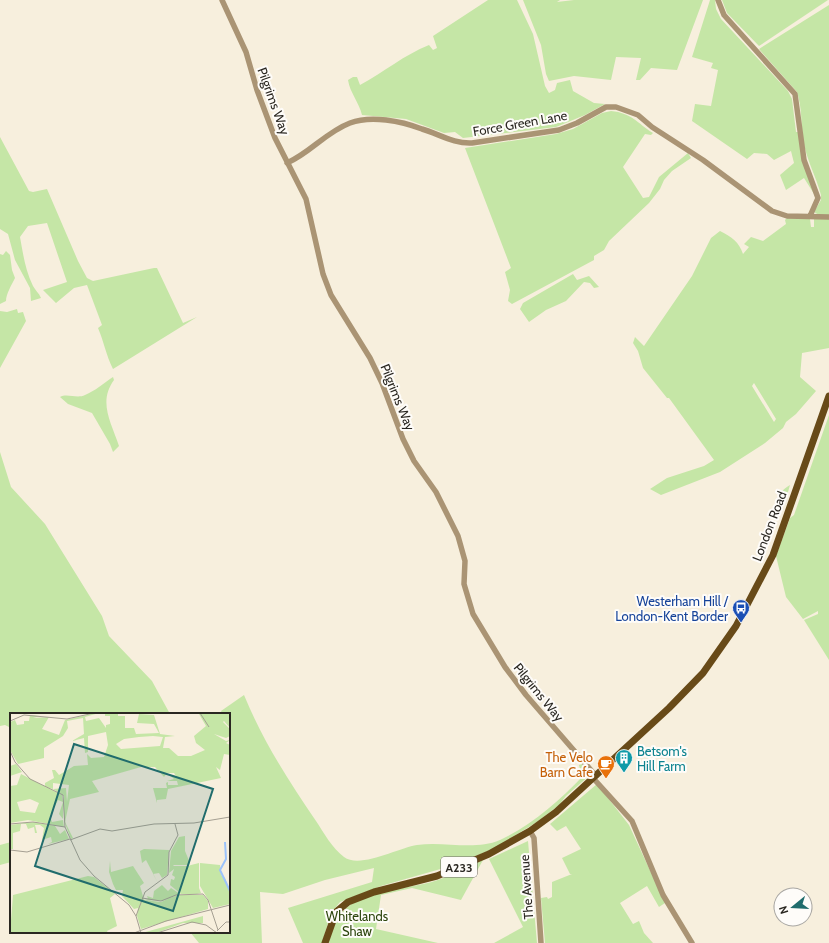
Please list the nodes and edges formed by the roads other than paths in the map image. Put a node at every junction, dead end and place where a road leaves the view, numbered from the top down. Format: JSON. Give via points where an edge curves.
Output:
{"nodes":[{"id":1,"x":222,"y":0,"type":"edge"},
{"id":2,"x":718,"y":0,"type":"edge"},
{"id":3,"x":288,"y":163,"type":"junction"},
{"id":4,"x":810,"y":216,"type":"junction"},
{"id":5,"x":829,"y":218,"type":"edge"},
{"id":6,"x":829,"y":396,"type":"edge"},
{"id":7,"x":595,"y":777,"type":"junction"},
{"id":8,"x":530,"y":831,"type":"junction"},
{"id":9,"x":325,"y":943,"type":"edge"},
{"id":10,"x":541,"y":943,"type":"edge"},
{"id":11,"x":692,"y":943,"type":"edge"}],
"edges":[{"from":1,"to":3,"type":"street","name":"Pilgrims Way","via":[[246,52],[265,114]]},
{"from":2,"to":4,"type":"street","via":[[724,15],[795,94],[804,160],[818,198]]},
{"from":3,"to":4,"type":"street","name":"Force Green Lane","via":[[333,132],[355,122],[392,121],[457,142],[472,143],[559,130],[606,107],[616,107],[638,115],[772,211],[787,216]]},
{"from":3,"to":7,"type":"street","name":"Pilgrims Way","via":[[310,210],[323,274],[331,295],[370,358],[403,439],[414,461],[436,492],[458,536],[464,557],[464,584],[473,614],[501,662]]},
{"from":4,"to":5,"type":"street","name":"Force Green Lane"},
{"from":6,"to":7,"type":"main road","name":"London Road","number":"A233","via":[[773,555],[736,626],[703,673]]},
{"from":7,"to":8,"type":"main road","number":"A233"},
{"from":7,"to":11,"type":"street","name":"Pilgrims Way","via":[[632,821],[663,895]]},
{"from":8,"to":9,"type":"main road","number":"A233","via":[[489,854],[437,876],[374,892],[348,902],[336,912]]},
{"from":8,"to":10,"type":"street","name":"The Avenue","via":[[534,838]]}]}
